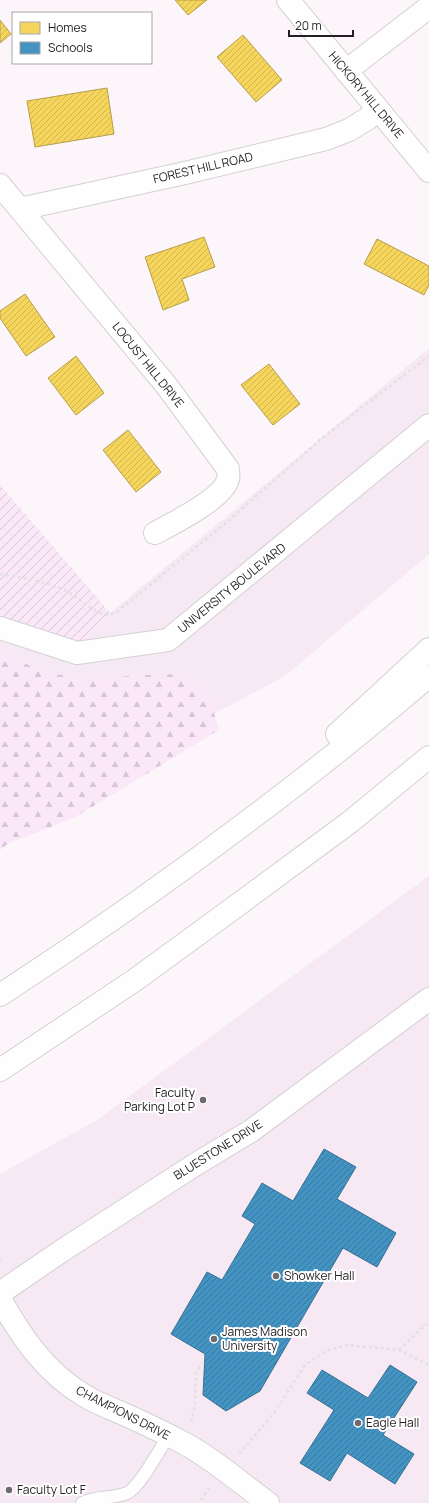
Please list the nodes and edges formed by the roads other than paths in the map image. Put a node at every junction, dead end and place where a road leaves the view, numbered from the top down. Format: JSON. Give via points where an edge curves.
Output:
{"nodes":[{"id":1,"x":288,"y":0,"type":"edge"},
{"id":2,"x":429,"y":7,"type":"edge"},
{"id":3,"x":346,"y":71,"type":"junction"},
{"id":4,"x":378,"y":109,"type":"junction"},
{"id":5,"x":429,"y":171,"type":"edge"},
{"id":6,"x":0,"y":185,"type":"edge"},
{"id":7,"x":20,"y":209,"type":"junction"},
{"id":8,"x":429,"y":425,"type":"edge"},
{"id":9,"x":155,"y":533,"type":"dead end"},
{"id":10,"x":0,"y":628,"type":"edge"},
{"id":11,"x":429,"y":650,"type":"edge"},
{"id":12,"x":429,"y":676,"type":"edge"},
{"id":13,"x":429,"y":757,"type":"edge"},
{"id":14,"x":199,"y":858,"type":"junction"},
{"id":15,"x":0,"y":995,"type":"edge"},
{"id":16,"x":429,"y":999,"type":"edge"},
{"id":17,"x":0,"y":1070,"type":"edge"},
{"id":18,"x":0,"y":1293,"type":"edge"},
{"id":19,"x":0,"y":1299,"type":"edge"},
{"id":20,"x":168,"y":1436,"type":"junction"},
{"id":21,"x":82,"y":1503,"type":"edge"},
{"id":22,"x":268,"y":1503,"type":"edge"}],
"edges":[{"from":1,"to":3,"type":"main road","name":"HICKORY HILL DRIVE"},
{"from":2,"to":3,"type":"main road"},
{"from":3,"to":4,"type":"main road","name":"HICKORY HILL DRIVE"},
{"from":4,"to":5,"type":"main road","name":"HICKORY HILL DRIVE"},
{"from":4,"to":7,"type":"main road","name":"FOREST HILL ROAD","via":[[349,130],[326,139]]},
{"from":6,"to":7,"type":"main road","name":"LOCUST HILL DRIVE"},
{"from":7,"to":9,"type":"main road","name":"LOCUST HILL DRIVE","via":[[166,386],[228,470],[228,480],[208,502]]},
{"from":8,"to":10,"type":"main road","name":"UNIVERSITY BOULEVARD","via":[[168,640],[77,654]]},
{"from":11,"to":14,"type":"main road"},
{"from":12,"to":14,"type":"main road","via":[[322,764]]},
{"from":13,"to":17,"type":"main road","via":[[350,822],[135,980]]},
{"from":14,"to":15,"type":"main road","via":[[98,930]]},
{"from":16,"to":18,"type":"main road","name":"BLUESTONE DRIVE","via":[[251,1131],[196,1164]]},
{"from":19,"to":20,"type":"main road","name":"CHAMPIONS DRIVE","via":[[29,1346],[54,1373],[97,1402]]},
{"from":20,"to":21,"type":"lane","via":[[138,1485],[128,1493]]},
{"from":20,"to":22,"type":"main road","name":"CHAMPIONS DRIVE","via":[[205,1456]]}]}
